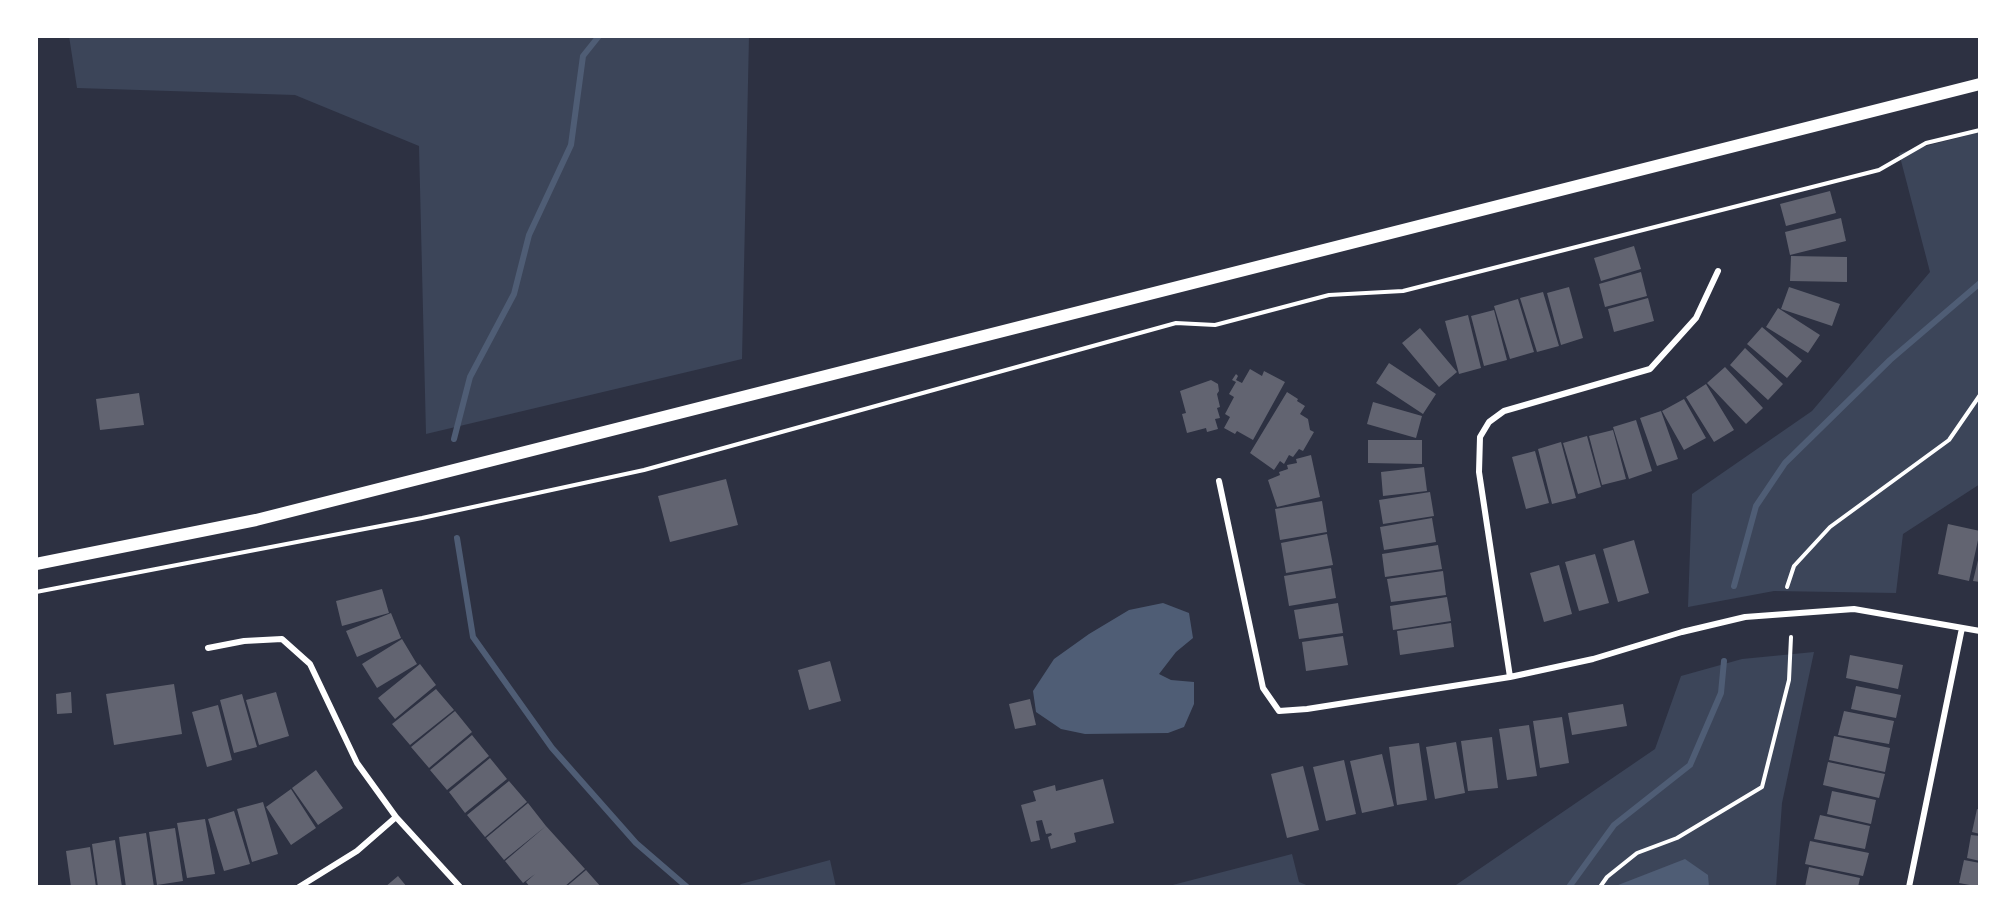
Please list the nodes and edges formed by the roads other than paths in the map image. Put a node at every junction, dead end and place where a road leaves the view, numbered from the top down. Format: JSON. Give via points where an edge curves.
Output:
{"nodes":[{"id":1,"x":1980,"y":84,"type":"edge"},
{"id":2,"x":1718,"y":271,"type":"dead end"},
{"id":3,"x":1219,"y":481,"type":"dead end"},
{"id":4,"x":36,"y":564,"type":"edge"},
{"id":5,"x":1962,"y":627,"type":"junction"},
{"id":6,"x":1980,"y":631,"type":"edge"},
{"id":7,"x":208,"y":648,"type":"dead end"},
{"id":8,"x":1510,"y":676,"type":"junction"},
{"id":9,"x":396,"y":817,"type":"junction"},
{"id":10,"x":299,"y":887,"type":"edge"},
{"id":11,"x":460,"y":887,"type":"edge"},
{"id":12,"x":1909,"y":887,"type":"edge"}],
"edges":[{"from":1,"to":4,"type":"main road","via":[[256,520]]},
{"from":2,"to":8,"type":"street","via":[[1696,318],[1650,369],[1504,411],[1489,422],[1480,437],[1479,472]]},
{"from":3,"to":8,"type":"street","via":[[1263,688],[1279,711]]},
{"from":5,"to":6,"type":"street"},
{"from":5,"to":8,"type":"street","via":[[1854,609],[1745,617],[1593,659]]},
{"from":5,"to":12,"type":"street"},
{"from":7,"to":9,"type":"street","via":[[282,639],[310,664],[357,763]]},
{"from":9,"to":10,"type":"street","via":[[357,851]]},
{"from":9,"to":11,"type":"street"}]}
